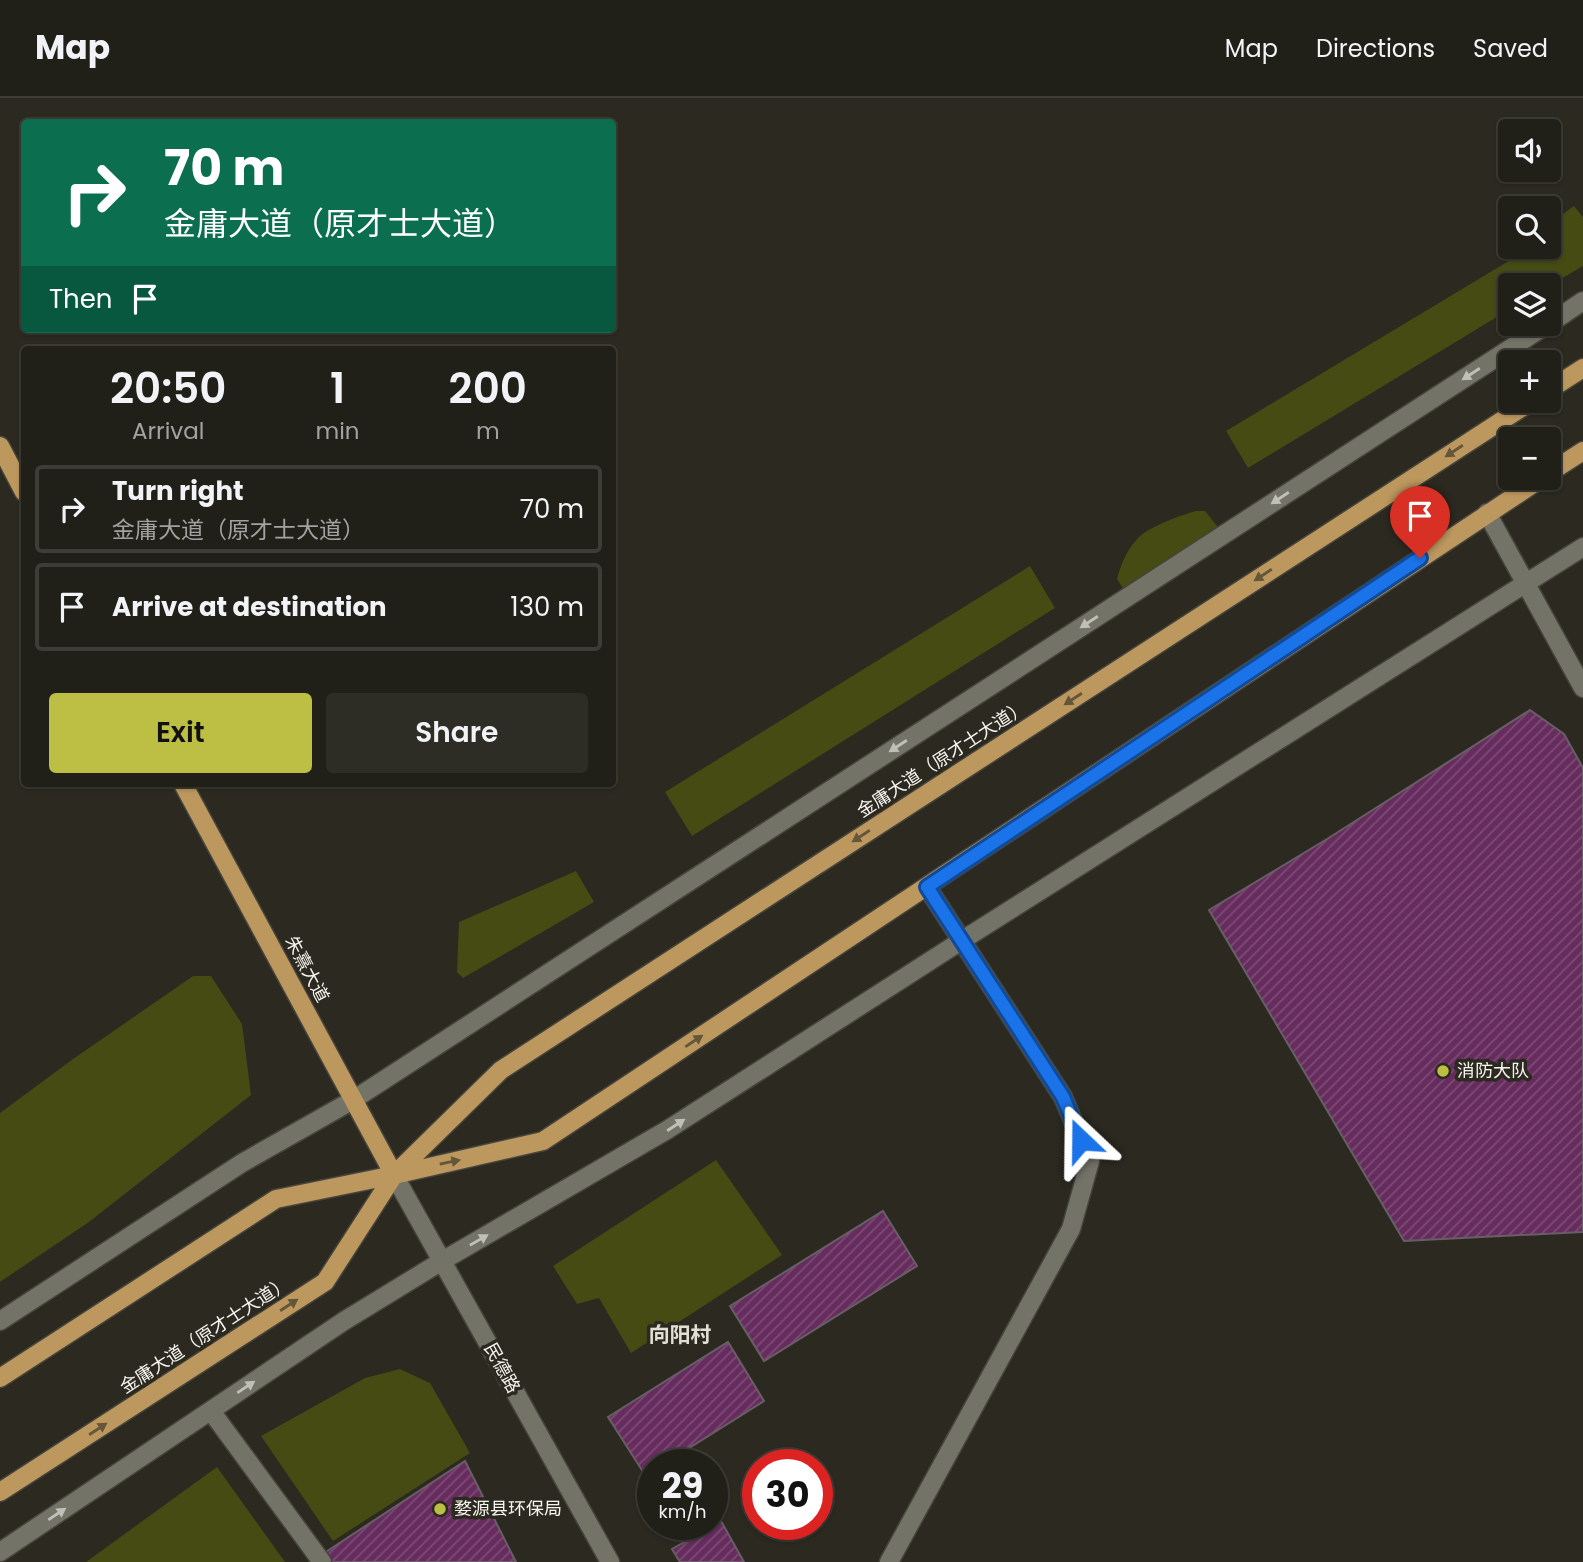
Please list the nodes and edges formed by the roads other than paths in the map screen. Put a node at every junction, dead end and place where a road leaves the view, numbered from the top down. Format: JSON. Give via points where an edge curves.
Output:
{"nodes":[{"id":1,"x":1583,"y":301,"type":"edge"},
{"id":2,"x":1561,"y":316,"type":"edge"},
{"id":3,"x":1531,"y":336,"type":"edge"},
{"id":4,"x":1583,"y":368,"type":"edge"},
{"id":5,"x":1561,"y":382,"type":"edge"},
{"id":6,"x":1514,"y":413,"type":"edge"},
{"id":7,"x":1583,"y":451,"type":"edge"},
{"id":8,"x":1,"y":452,"type":"edge"},
{"id":9,"x":1561,"y":465,"type":"edge"},
{"id":10,"x":21,"y":487,"type":"edge"},
{"id":11,"x":1523,"y":490,"type":"edge"},
{"id":12,"x":1487,"y":513,"type":"junction"},
{"id":13,"x":1583,"y":547,"type":"edge"},
{"id":14,"x":1526,"y":583,"type":"junction"},
{"id":15,"x":1583,"y":688,"type":"edge"},
{"id":16,"x":185,"y":787,"type":"edge"},
{"id":17,"x":927,"y":887,"type":"junction"},
{"id":18,"x":961,"y":941,"type":"junction"},
{"id":19,"x":354,"y":1100,"type":"junction"},
{"id":20,"x":394,"y":1175,"type":"junction"},
{"id":21,"x":442,"y":1261,"type":"junction"},
{"id":22,"x":0,"y":1321,"type":"edge"},
{"id":23,"x":0,"y":1378,"type":"edge"},
{"id":24,"x":211,"y":1411,"type":"junction"},
{"id":25,"x":0,"y":1492,"type":"edge"},
{"id":26,"x":0,"y":1552,"type":"edge"},
{"id":27,"x":322,"y":1562,"type":"edge"},
{"id":28,"x":610,"y":1562,"type":"edge"},
{"id":29,"x":889,"y":1562,"type":"edge"}],
"edges":[{"from":1,"to":2,"type":"street"},
{"from":3,"to":19,"type":"street","one_way":true},
{"from":4,"to":5,"type":"main road"},
{"from":6,"to":20,"type":"main road","name":"金庸大道（原才士大道）","one_way":true,"via":[[501,1070]]},
{"from":7,"to":9,"type":"main road"},
{"from":8,"to":10,"type":"main road"},
{"from":11,"to":12,"type":"main road"},
{"from":12,"to":14,"type":"street"},
{"from":12,"to":17,"type":"main road"},
{"from":13,"to":14,"type":"street"},
{"from":14,"to":15,"type":"street"},
{"from":14,"to":18,"type":"street"},
{"from":16,"to":19,"type":"main road","name":"朱熹大道"},
{"from":17,"to":18,"type":"street"},
{"from":20,"to":17,"type":"main road","one_way":true,"via":[[543,1142]]},
{"from":21,"to":18,"type":"street","one_way":true,"via":[[667,1130]]},
{"from":18,"to":29,"type":"street","via":[[1063,1097],[1090,1161],[1071,1229]]},
{"from":19,"to":20,"type":"main road","name":"朱熹大道"},
{"from":19,"to":22,"type":"street","via":[[242,1163]]},
{"from":20,"to":21,"type":"street","name":"民德路"},
{"from":20,"to":23,"type":"main road","via":[[276,1199]]},
{"from":25,"to":20,"type":"main road","name":"金庸大道（原才士大道）","one_way":true,"via":[[325,1282]]},
{"from":24,"to":21,"type":"street","one_way":true},
{"from":21,"to":28,"type":"street","name":"民德路"},
{"from":26,"to":24,"type":"street","one_way":true},
{"from":24,"to":27,"type":"street"}]}
